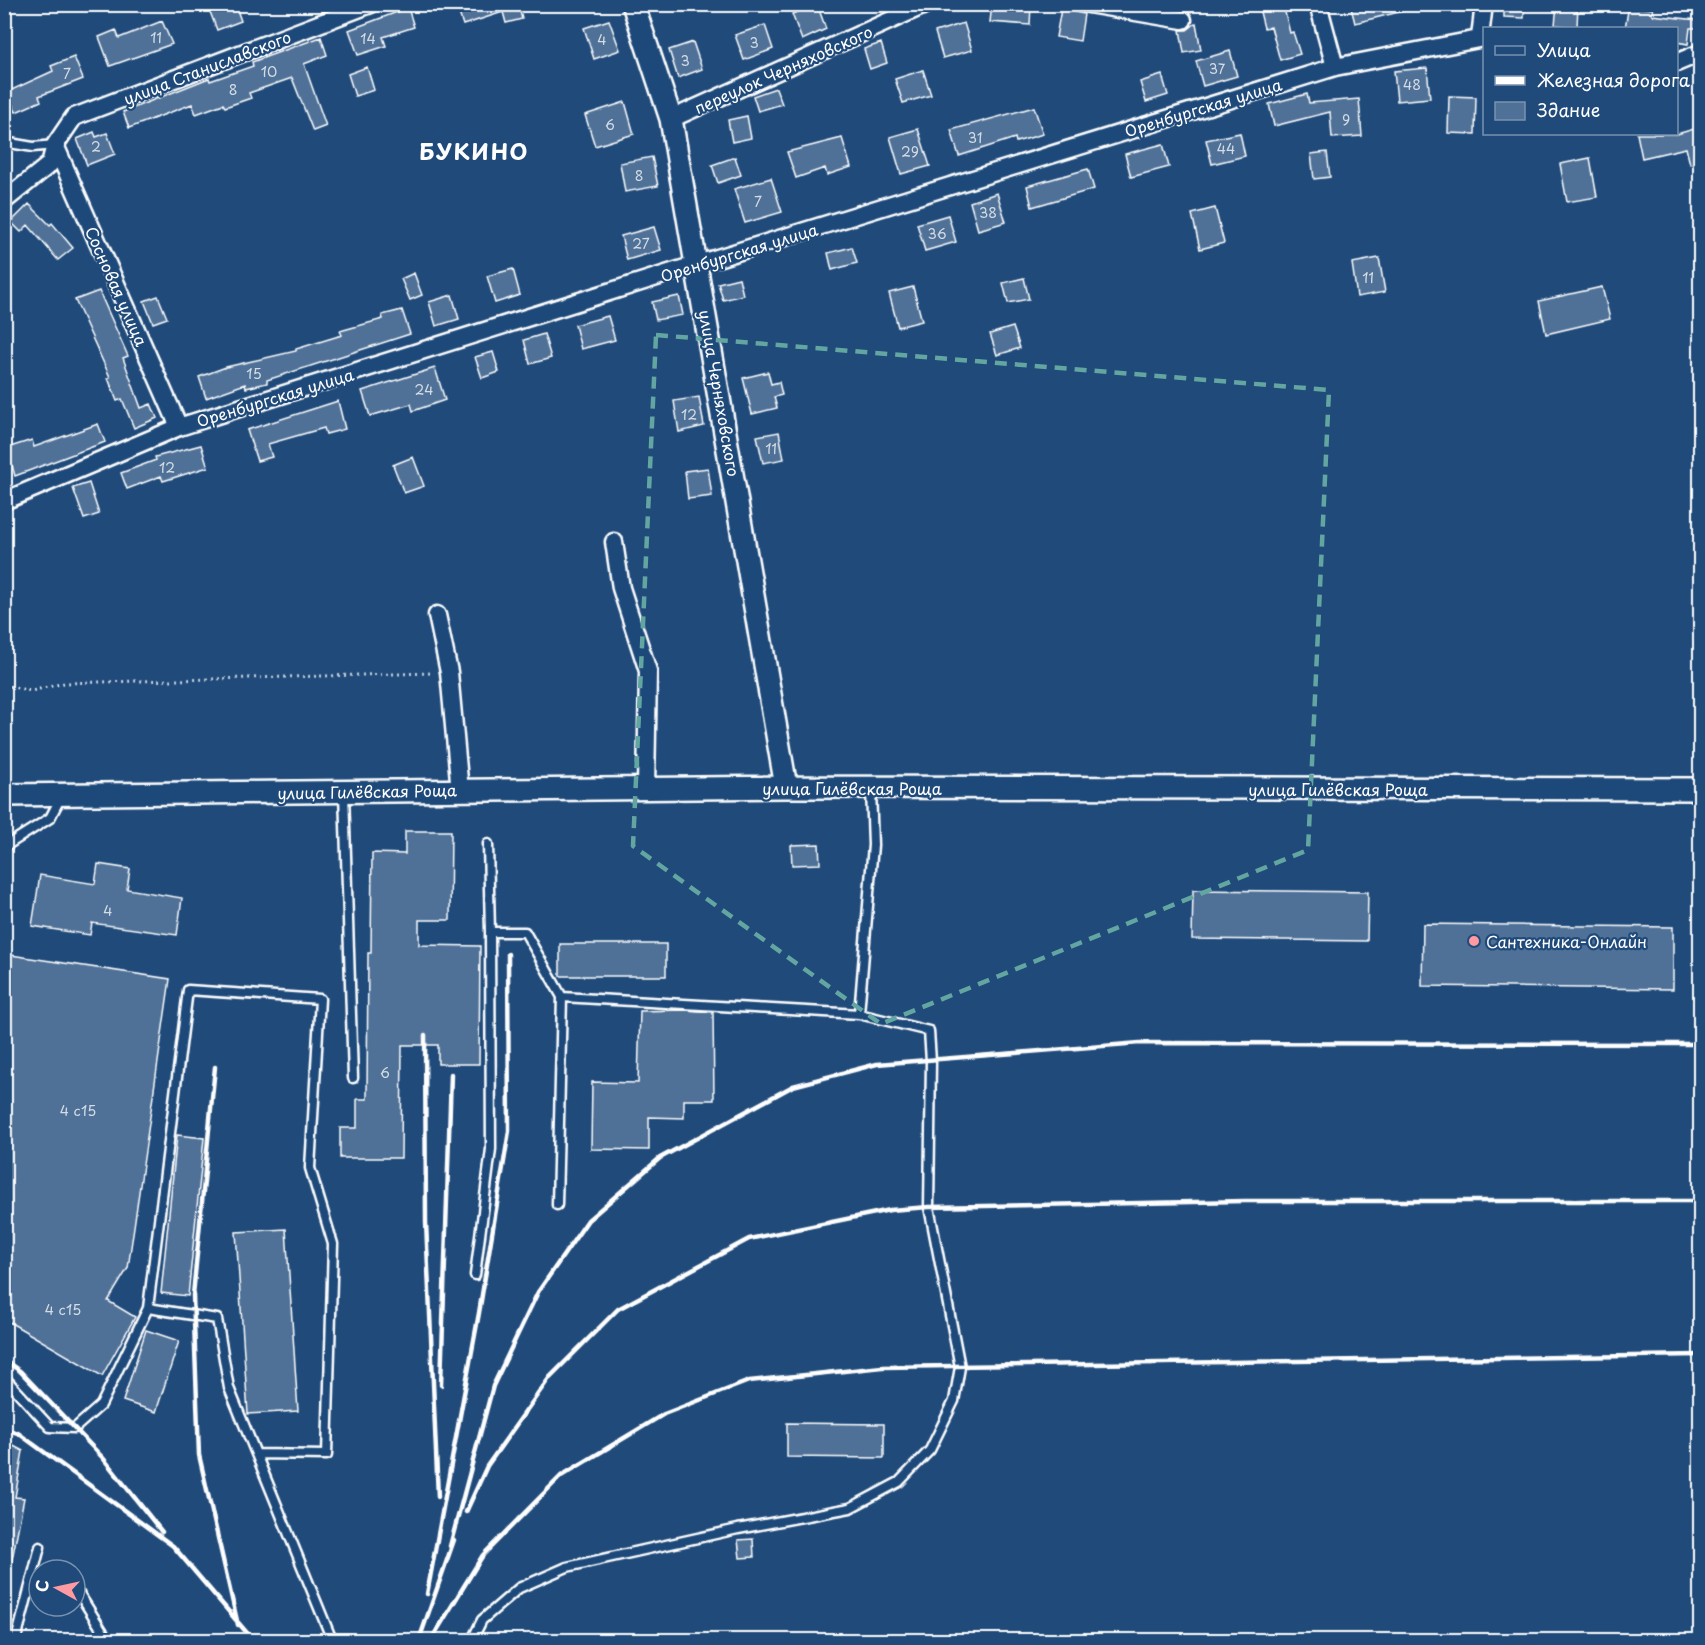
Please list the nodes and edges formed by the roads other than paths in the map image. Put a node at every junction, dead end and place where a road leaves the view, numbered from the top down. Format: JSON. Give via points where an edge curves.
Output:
{"nodes":[{"id":1,"x":371,"y":4,"type":"edge"},
{"id":2,"x":633,"y":4,"type":"edge"},
{"id":3,"x":927,"y":4,"type":"edge"},
{"id":4,"x":1088,"y":4,"type":"edge"},
{"id":5,"x":1318,"y":4,"type":"edge"},
{"id":6,"x":1484,"y":4,"type":"edge"},
{"id":7,"x":1183,"y":20,"type":"dead end"},
{"id":8,"x":1482,"y":38,"type":"edge"},
{"id":9,"x":1701,"y":53,"type":"edge"},
{"id":10,"x":1678,"y":63,"type":"edge"},
{"id":11,"x":1335,"y":67,"type":"junction"},
{"id":12,"x":671,"y":119,"type":"junction"},
{"id":13,"x":4,"y":142,"type":"edge"},
{"id":14,"x":56,"y":145,"type":"junction"},
{"id":15,"x":4,"y":201,"type":"edge"},
{"id":16,"x":698,"y":264,"type":"junction"},
{"id":17,"x":179,"y":427,"type":"junction"},
{"id":18,"x":4,"y":501,"type":"edge"},
{"id":19,"x":615,"y":542,"type":"dead end"},
{"id":20,"x":437,"y":615,"type":"dead end"},
{"id":21,"x":786,"y":787,"type":"junction"},
{"id":22,"x":646,"y":789,"type":"junction"},
{"id":23,"x":871,"y":789,"type":"junction"},
{"id":24,"x":1701,"y":789,"type":"edge"},
{"id":25,"x":460,"y":790,"type":"junction"},
{"id":26,"x":344,"y":792,"type":"junction"},
{"id":27,"x":63,"y":794,"type":"junction"},
{"id":28,"x":4,"y":795,"type":"edge"},
{"id":29,"x":488,"y":844,"type":"dead end"},
{"id":30,"x":4,"y":847,"type":"edge"},
{"id":31,"x":490,"y":932,"type":"junction"},
{"id":32,"x":562,"y":997,"type":"junction"},
{"id":33,"x":859,"y":1014,"type":"junction"},
{"id":34,"x":353,"y":1078,"type":"dead end"},
{"id":35,"x":557,"y":1205,"type":"dead end"},
{"id":36,"x":476,"y":1275,"type":"dead end"},
{"id":37,"x":148,"y":1308,"type":"junction"},
{"id":38,"x":4,"y":1377,"type":"edge"},
{"id":39,"x":256,"y":1454,"type":"junction"},
{"id":40,"x":40,"y":1546,"type":"dead end"},
{"id":41,"x":87,"y":1606,"type":"edge"},
{"id":42,"x":16,"y":1641,"type":"edge"},
{"id":43,"x":108,"y":1641,"type":"edge"},
{"id":44,"x":332,"y":1641,"type":"edge"},
{"id":45,"x":472,"y":1641,"type":"edge"}],
"edges":[{"from":1,"to":14,"type":"street","name":"улица Станиславского","via":[[74,117]]},
{"from":2,"to":12,"type":"street","name":"улица Черняховского"},
{"from":3,"to":12,"type":"street","name":"переулок Черняховского"},
{"from":4,"to":7,"type":"street"},
{"from":5,"to":11,"type":"street"},
{"from":6,"to":8,"type":"street"},
{"from":8,"to":11,"type":"street","name":"Оренбургская улица"},
{"from":9,"to":10,"type":"street"},
{"from":11,"to":16,"type":"street","name":"Оренбургская улица"},
{"from":12,"to":16,"type":"street","name":"улица Черняховского"},
{"from":13,"to":14,"type":"lane","via":[[33,147]]},
{"from":14,"to":15,"type":"street","name":"улица Станиславского","via":[[50,164]]},
{"from":14,"to":17,"type":"street","name":"Сосновая улица"},
{"from":16,"to":17,"type":"street","name":"Оренбургская улица"},
{"from":16,"to":21,"type":"street","name":"улица Черняховского"},
{"from":17,"to":18,"type":"street","name":"Оренбургская улица"},
{"from":19,"to":22,"type":"street","via":[[621,588],[648,671]]},
{"from":20,"to":25,"type":"street","via":[[449,672]]},
{"from":21,"to":22,"type":"street","name":"улица Гилёвская Роща"},
{"from":21,"to":23,"type":"street","name":"улица Гилёвская Роща"},
{"from":22,"to":25,"type":"street","name":"улица Гилёвская Роща"},
{"from":23,"to":24,"type":"street","name":"улица Гилёвская Роща"},
{"from":23,"to":33,"type":"lane","via":[[873,845]]},
{"from":25,"to":26,"type":"street","name":"улица Гилёвская Роща"},
{"from":26,"to":27,"type":"street","name":"улица Гилёвская Роща"},
{"from":26,"to":34,"type":"lane"},
{"from":27,"to":28,"type":"street","name":"улица Гилёвская Роща"},
{"from":27,"to":30,"type":"lane","via":[[50,818]]},
{"from":29,"to":31,"type":"lane"},
{"from":31,"to":32,"type":"lane","via":[[525,932]]},
{"from":31,"to":36,"type":"lane","via":[[490,1149]]},
{"from":32,"to":33,"type":"lane"},
{"from":32,"to":35,"type":"lane"},
{"from":33,"to":45,"type":"lane","via":[[928,1031],[929,1207],[960,1367],[954,1401],[930,1450],[899,1482],[849,1508],[567,1568],[519,1588],[482,1620]]},
{"from":37,"to":38,"type":"lane","via":[[101,1406],[75,1428],[50,1427]]},
{"from":37,"to":39,"type":"lane","via":[[217,1319],[229,1388]]},
{"from":37,"to":39,"type":"lane","via":[[188,990],[320,999],[310,1168],[333,1244],[327,1455]]},
{"from":39,"to":44,"type":"lane"},
{"from":40,"to":42,"type":"lane"},
{"from":41,"to":43,"type":"lane"}]}
